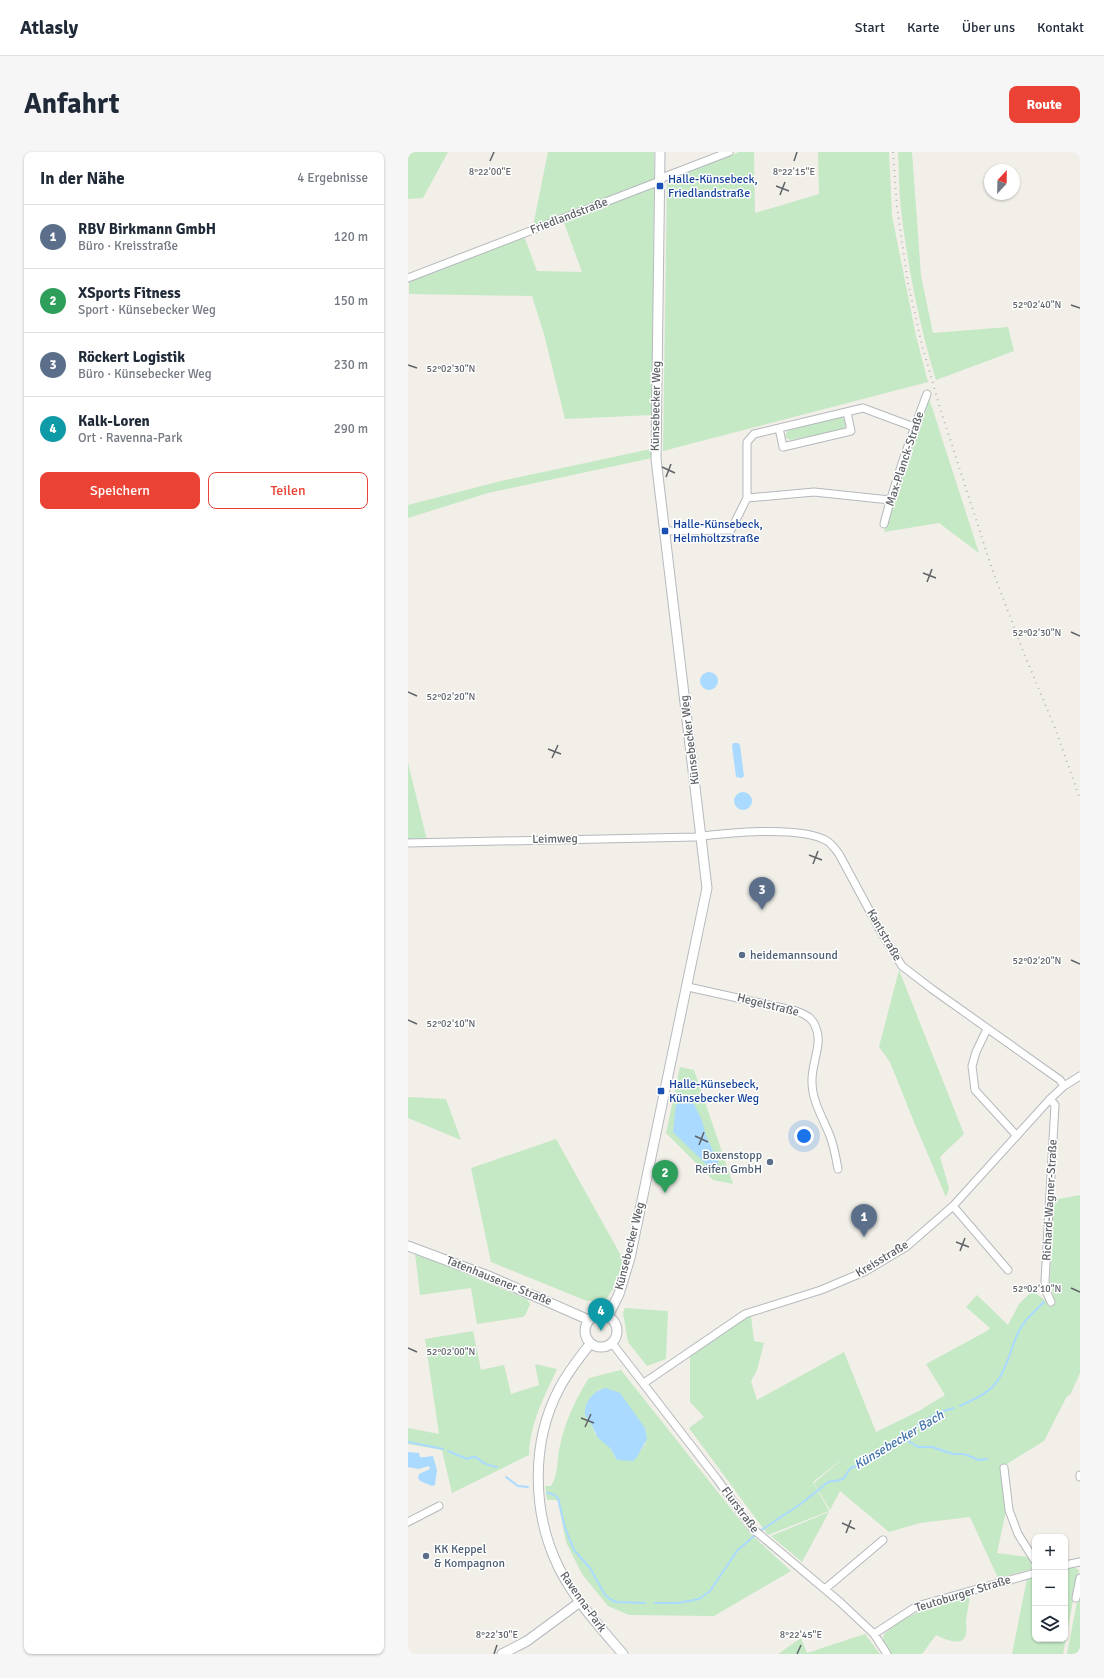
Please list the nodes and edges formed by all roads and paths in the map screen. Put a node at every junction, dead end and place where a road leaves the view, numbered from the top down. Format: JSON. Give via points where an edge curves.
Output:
{"nodes":[{"id":1,"x":660,"y":152,"type":"edge"},
{"id":2,"x":729,"y":152,"type":"edge"},
{"id":3,"x":660,"y":181,"type":"junction"},
{"id":4,"x":408,"y":278,"type":"edge"},
{"id":5,"x":927,"y":394,"type":"dead end"},
{"id":6,"x":847,"y":412,"type":"junction"},
{"id":7,"x":779,"y":428,"type":"junction"},
{"id":8,"x":914,"y":428,"type":"junction"},
{"id":9,"x":747,"y":498,"type":"junction"},
{"id":10,"x":890,"y":500,"type":"junction"},
{"id":11,"x":884,"y":524,"type":"dead end"},
{"id":12,"x":665,"y":532,"type":"junction"},
{"id":13,"x":702,"y":836,"type":"junction"},
{"id":14,"x":408,"y":843,"type":"edge"},
{"id":15,"x":688,"y":986,"type":"junction"},
{"id":16,"x":987,"y":1029,"type":"junction"},
{"id":17,"x":1080,"y":1076,"type":"edge"},
{"id":18,"x":1064,"y":1086,"type":"junction"},
{"id":19,"x":1050,"y":1099,"type":"junction"},
{"id":20,"x":1017,"y":1136,"type":"junction"},
{"id":21,"x":838,"y":1169,"type":"dead end"},
{"id":22,"x":953,"y":1206,"type":"junction"},
{"id":23,"x":408,"y":1246,"type":"edge"},
{"id":24,"x":1008,"y":1270,"type":"dead end"},
{"id":25,"x":1051,"y":1302,"type":"dead end"},
{"id":26,"x":608,"y":1316,"type":"junction"},
{"id":27,"x":589,"y":1320,"type":"junction"},
{"id":28,"x":612,"y":1343,"type":"junction"},
{"id":29,"x":590,"y":1344,"type":"junction"},
{"id":30,"x":644,"y":1383,"type":"junction"},
{"id":31,"x":1004,"y":1468,"type":"dead end"},
{"id":32,"x":439,"y":1506,"type":"dead end"},
{"id":33,"x":408,"y":1522,"type":"edge"},
{"id":34,"x":883,"y":1540,"type":"dead end"},
{"id":35,"x":1032,"y":1556,"type":"edge"},
{"id":36,"x":1080,"y":1562,"type":"edge"},
{"id":37,"x":1068,"y":1564,"type":"edge"},
{"id":38,"x":1032,"y":1574,"type":"edge"},
{"id":39,"x":1080,"y":1578,"type":"edge"},
{"id":40,"x":825,"y":1589,"type":"junction"},
{"id":41,"x":1076,"y":1598,"type":"dead end"},
{"id":42,"x":580,"y":1602,"type":"junction"},
{"id":43,"x":874,"y":1634,"type":"junction"},
{"id":44,"x":502,"y":1654,"type":"edge"},
{"id":45,"x":623,"y":1654,"type":"edge"},
{"id":46,"x":887,"y":1654,"type":"edge"}],
"edges":[{"from":1,"to":3,"type":"street","name":"Künsebecker Weg"},
{"from":2,"to":3,"type":"street","name":"Friedlandstraße","via":[[664,177]]},
{"from":3,"to":4,"type":"street","name":"Friedlandstraße"},
{"from":3,"to":12,"type":"street","name":"Künsebecker Weg","via":[[656,459]]},
{"from":5,"to":8,"type":"street","name":"Max-Planck-Straße"},
{"from":6,"to":7,"type":"street"},
{"from":6,"to":7,"type":"street","via":[[851,431],[783,447]]},
{"from":6,"to":8,"type":"street","via":[[863,408]]},
{"from":7,"to":9,"type":"street","via":[[754,434],[747,442]]},
{"from":8,"to":10,"type":"street","name":"Max-Planck-Straße"},
{"from":9,"to":10,"type":"street","via":[[814,492]]},
{"from":9,"to":12,"type":"street","via":[[731,530]]},
{"from":10,"to":11,"type":"street","name":"Max-Planck-Straße"},
{"from":12,"to":13,"type":"street","name":"Künsebecker Weg"},
{"from":13,"to":14,"type":"street","name":"Leimweg"},
{"from":13,"to":15,"type":"street","name":"Künsebecker Weg","via":[[707,888]]},
{"from":13,"to":16,"type":"street","name":"Kantstraße","via":[[758,831],[797,833],[832,844],[898,961]]},
{"from":15,"to":21,"type":"street","name":"Hegelstraße","via":[[796,1011],[812,1020],[818,1041],[812,1074],[813,1093],[831,1138]]},
{"from":15,"to":26,"type":"street","name":"Künsebecker Weg","via":[[630,1258],[619,1294]]},
{"from":16,"to":18,"type":"street","name":"Kantstraße","via":[[1054,1076]]},
{"from":16,"to":20,"type":"street","via":[[972,1066],[975,1090]]},
{"from":17,"to":18,"type":"street","name":"Kreisstraße"},
{"from":18,"to":19,"type":"street","name":"Kreisstraße"},
{"from":19,"to":20,"type":"street","name":"Kreisstraße"},
{"from":19,"to":25,"type":"street","name":"Richard-Wagner-Straße","via":[[1055,1105],[1045,1281]]},
{"from":20,"to":22,"type":"street","name":"Kreisstraße"},
{"from":22,"to":24,"type":"street"},
{"from":22,"to":30,"type":"street","name":"Kreisstraße","via":[[906,1247],[866,1271],[821,1290],[745,1314]]},
{"from":23,"to":27,"type":"street","name":"Tatenhausener Straße","via":[[491,1277]]},
{"from":26,"to":27,"type":"street","via":[[597,1315]]},
{"from":26,"to":28,"type":"street","via":[[617,1328],[616,1339]]},
{"from":27,"to":29,"type":"street","via":[[584,1330],[586,1340]]},
{"from":28,"to":29,"type":"street","via":[[604,1348]]},
{"from":28,"to":30,"type":"street"},
{"from":29,"to":42,"type":"street","name":"Ravenna-Park","via":[[556,1395],[547,1420],[538,1480],[540,1506],[549,1542],[558,1565]]},
{"from":30,"to":40,"type":"street","name":"Flurstraße","via":[[753,1529]]},
{"from":31,"to":35,"type":"street","via":[[1009,1510],[1018,1534]]},
{"from":32,"to":33,"type":"street"},
{"from":34,"to":40,"type":"street"},
{"from":36,"to":37,"type":"street"},
{"from":38,"to":43,"type":"street","name":"Teutoburger Straße","via":[[917,1606]]},
{"from":39,"to":41,"type":"street"},
{"from":40,"to":43,"type":"street","name":"Flurstraße"},
{"from":42,"to":44,"type":"street","via":[[526,1641]]},
{"from":42,"to":45,"type":"street","name":"Ravenna-Park"},
{"from":43,"to":46,"type":"street","name":"Flurstraße"}]}
